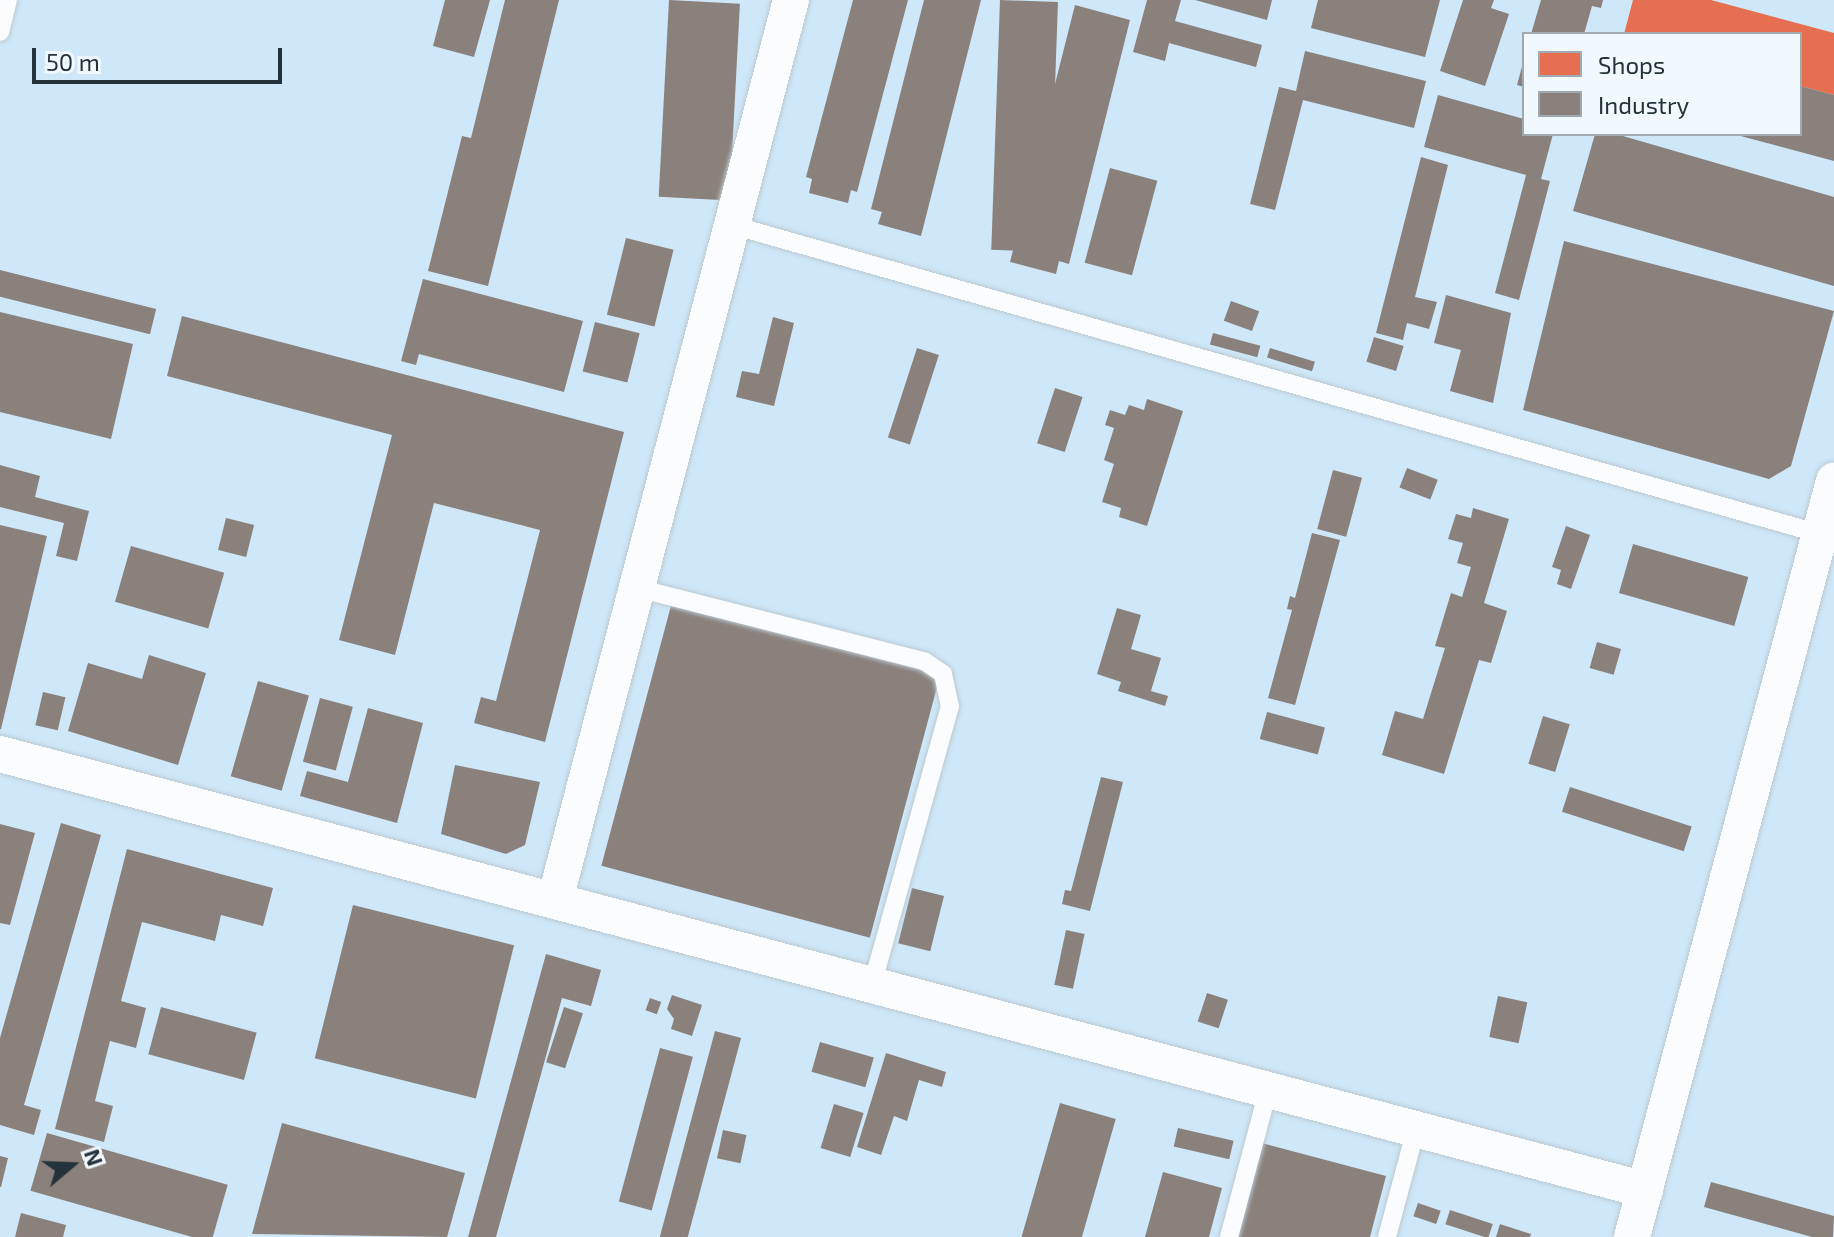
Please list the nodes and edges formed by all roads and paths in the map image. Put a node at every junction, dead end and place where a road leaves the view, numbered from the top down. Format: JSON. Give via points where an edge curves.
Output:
{"nodes":[{"id":1,"x":8,"y":0,"type":"edge"},
{"id":2,"x":791,"y":0,"type":"edge"},
{"id":3,"x":0,"y":32,"type":"edge"},
{"id":4,"x":732,"y":225,"type":"junction"},
{"id":5,"x":1834,"y":481,"type":"edge"},
{"id":6,"x":1820,"y":534,"type":"junction"},
{"id":7,"x":637,"y":588,"type":"junction"},
{"id":8,"x":0,"y":754,"type":"edge"},
{"id":9,"x":555,"y":900,"type":"junction"},
{"id":10,"x":872,"y":985,"type":"junction"},
{"id":11,"x":1268,"y":1090,"type":"junction"},
{"id":12,"x":1416,"y":1129,"type":"junction"},
{"id":13,"x":1645,"y":1190,"type":"junction"},
{"id":14,"x":1229,"y":1237,"type":"edge"},
{"id":15,"x":1387,"y":1237,"type":"edge"},
{"id":16,"x":1632,"y":1237,"type":"edge"}],
"edges":[{"from":1,"to":3,"type":"lane"},
{"from":2,"to":4,"type":"street"},
{"from":4,"to":6,"type":"lane"},
{"from":4,"to":7,"type":"street"},
{"from":5,"to":6,"type":"street"},
{"from":6,"to":13,"type":"street"},
{"from":7,"to":9,"type":"street"},
{"from":7,"to":10,"type":"lane","via":[[924,661],[943,674],[950,706]]},
{"from":8,"to":9,"type":"street"},
{"from":9,"to":10,"type":"street"},
{"from":10,"to":11,"type":"street"},
{"from":11,"to":12,"type":"street"},
{"from":11,"to":14,"type":"lane"},
{"from":12,"to":13,"type":"street"},
{"from":12,"to":15,"type":"lane"},
{"from":13,"to":16,"type":"street"}]}
